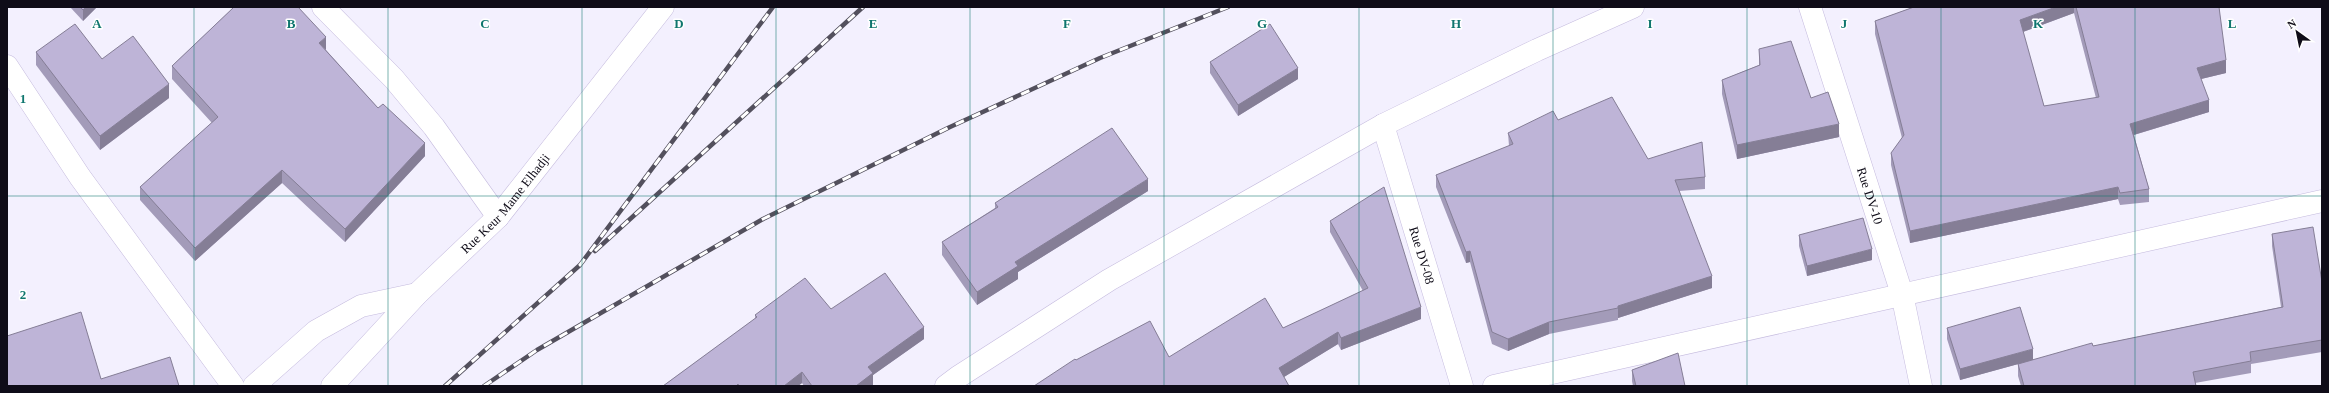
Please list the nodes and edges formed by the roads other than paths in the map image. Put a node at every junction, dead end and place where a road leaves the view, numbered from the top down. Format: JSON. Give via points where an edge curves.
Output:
{"nodes":[{"id":1,"x":663,"y":7,"type":"edge"},
{"id":2,"x":1633,"y":7,"type":"edge"},
{"id":3,"x":1810,"y":7,"type":"edge"},
{"id":4,"x":328,"y":9,"type":"edge"},
{"id":5,"x":7,"y":66,"type":"edge"},
{"id":6,"x":1383,"y":125,"type":"junction"},
{"id":7,"x":2322,"y":201,"type":"edge"},
{"id":8,"x":498,"y":217,"type":"junction"},
{"id":9,"x":417,"y":294,"type":"junction"},
{"id":10,"x":1902,"y":294,"type":"junction"},
{"id":11,"x":955,"y":383,"type":"edge"},
{"id":12,"x":233,"y":386,"type":"edge"},
{"id":13,"x":254,"y":386,"type":"edge"},
{"id":14,"x":332,"y":386,"type":"edge"},
{"id":15,"x":1462,"y":386,"type":"edge"},
{"id":16,"x":1494,"y":386,"type":"edge"},
{"id":17,"x":1922,"y":386,"type":"edge"}],
"edges":[{"from":1,"to":8,"type":"street","name":"Rue Keur Mame Elhadji"},
{"from":2,"to":6,"type":"street","via":[[1537,50]]},
{"from":3,"to":10,"type":"street","name":"Rue DV-10"},
{"from":4,"to":8,"type":"street","via":[[394,78],[434,127]]},
{"from":5,"to":12,"type":"street","via":[[80,177]]},
{"from":6,"to":11,"type":"street","via":[[1109,280]]},
{"from":6,"to":15,"type":"street","name":"Rue DV-08"},
{"from":7,"to":10,"type":"street"},
{"from":8,"to":9,"type":"street","name":"Rue Keur Mame Elhadji"},
{"from":9,"to":13,"type":"street","via":[[361,306],[316,331]]},
{"from":9,"to":14,"type":"street","name":"Rue Keur Mame Elhadji"},
{"from":10,"to":16,"type":"street"},
{"from":10,"to":17,"type":"street","name":"Rue DV-10"}]}
